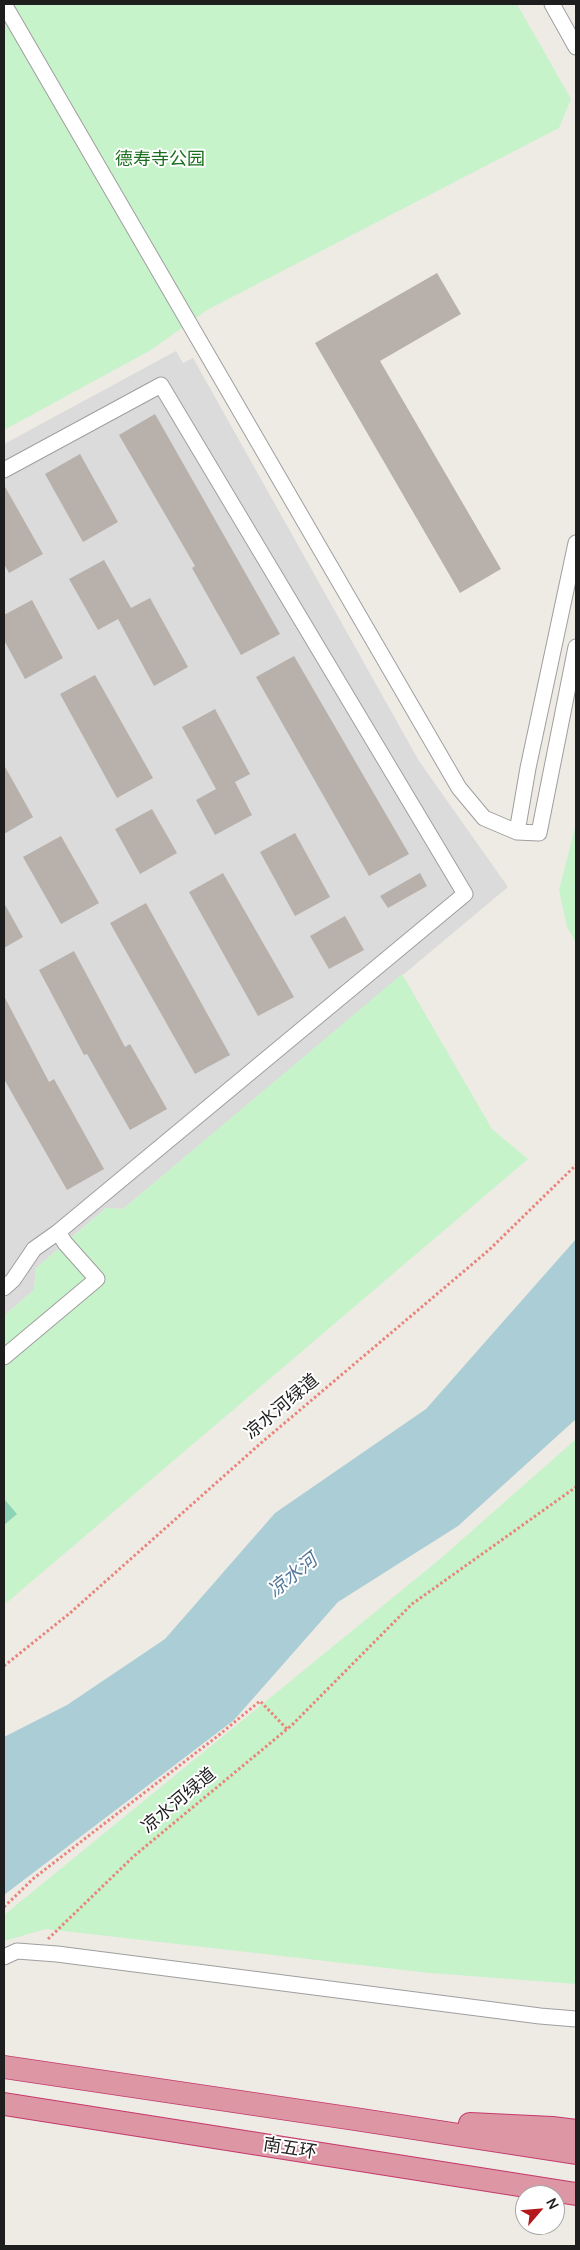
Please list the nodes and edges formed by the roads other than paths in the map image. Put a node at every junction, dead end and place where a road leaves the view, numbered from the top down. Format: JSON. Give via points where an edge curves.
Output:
{"nodes":[{"id":1,"x":4,"y":4,"type":"edge"},
{"id":2,"x":552,"y":4,"type":"edge"},
{"id":3,"x":576,"y":47,"type":"edge"},
{"id":4,"x":4,"y":470,"type":"edge"},
{"id":5,"x":576,"y":543,"type":"edge"},
{"id":6,"x":576,"y":647,"type":"edge"},
{"id":7,"x":517,"y":832,"type":"junction"},
{"id":8,"x":58,"y":1232,"type":"junction"},
{"id":9,"x":4,"y":1288,"type":"edge"},
{"id":10,"x":4,"y":1357,"type":"edge"},
{"id":11,"x":4,"y":1957,"type":"edge"},
{"id":12,"x":576,"y":2019,"type":"edge"},
{"id":13,"x":4,"y":2068,"type":"edge"},
{"id":14,"x":4,"y":2104,"type":"edge"},
{"id":15,"x":355,"y":2118,"type":"junction"},
{"id":16,"x":576,"y":2131,"type":"edge"},
{"id":17,"x":576,"y":2153,"type":"edge"},
{"id":18,"x":576,"y":2194,"type":"edge"}],
"edges":[{"from":1,"to":7,"type":"street","via":[[459,788],[484,818]]},
{"from":2,"to":3,"type":"street"},
{"from":4,"to":8,"type":"street","via":[[161,386],[465,894]]},
{"from":5,"to":7,"type":"street"},
{"from":6,"to":7,"type":"street","via":[[539,833]]},
{"from":8,"to":9,"type":"street","via":[[34,1249]]},
{"from":8,"to":10,"type":"street","via":[[97,1279]]},
{"from":11,"to":12,"type":"street","via":[[17,1951],[35,1952]]},
{"from":13,"to":15,"type":"highway"},
{"from":14,"to":18,"type":"highway","name":"南五环"},
{"from":15,"to":16,"type":"highway"},
{"from":15,"to":17,"type":"highway"}]}
